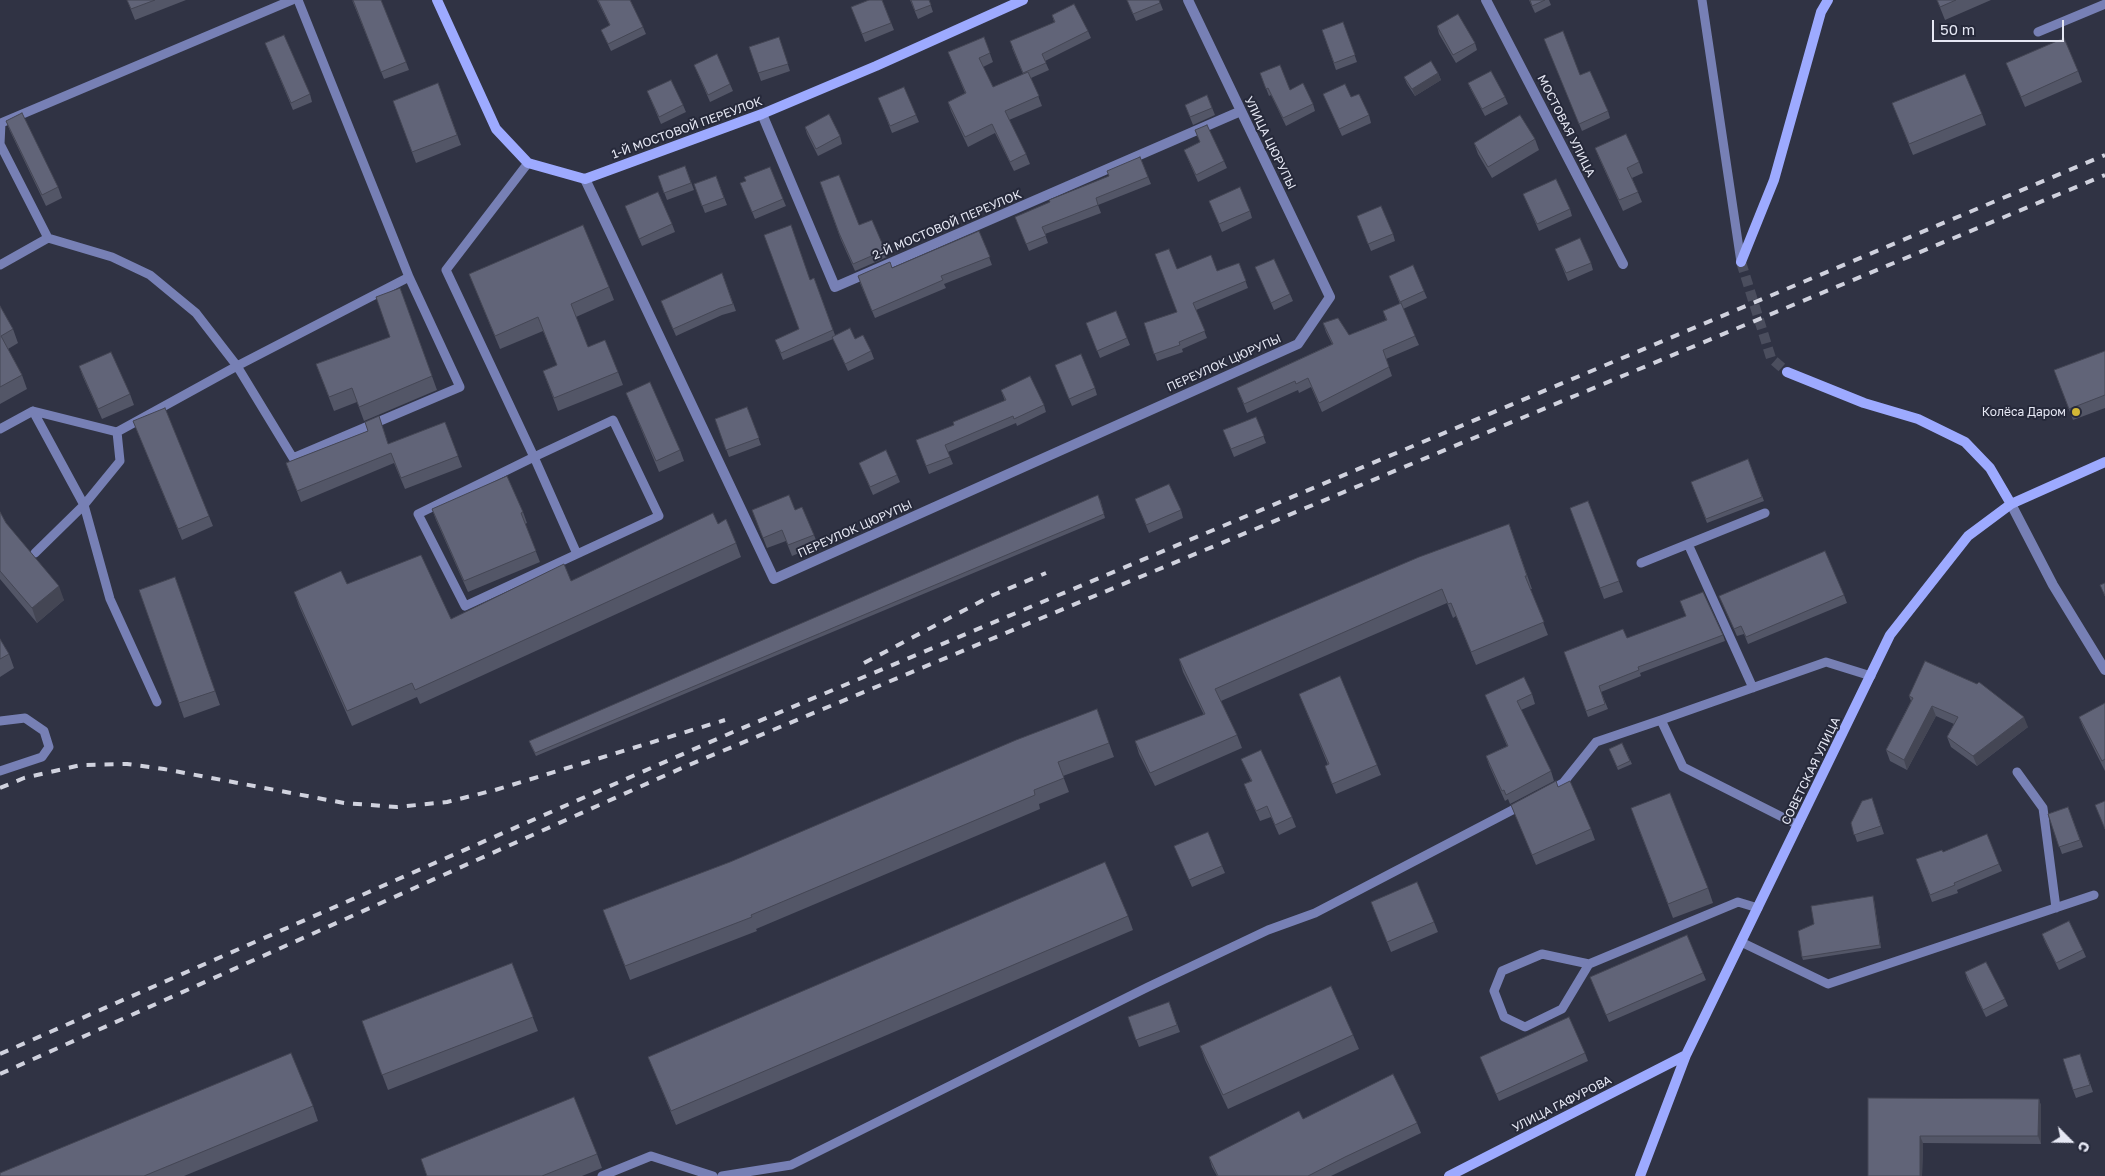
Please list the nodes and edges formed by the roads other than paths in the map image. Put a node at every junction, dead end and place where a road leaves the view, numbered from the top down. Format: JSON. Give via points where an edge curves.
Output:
{"nodes":[{"id":1,"x":292,"y":0,"type":"edge"},
{"id":2,"x":298,"y":0,"type":"edge"},
{"id":3,"x":438,"y":0,"type":"edge"},
{"id":4,"x":1023,"y":0,"type":"edge"},
{"id":5,"x":1188,"y":0,"type":"edge"},
{"id":6,"x":1486,"y":0,"type":"edge"},
{"id":7,"x":1702,"y":0,"type":"edge"},
{"id":8,"x":1828,"y":0,"type":"edge"},
{"id":9,"x":2105,"y":4,"type":"edge"},
{"id":10,"x":2038,"y":32,"type":"dead end"},
{"id":11,"x":1241,"y":112,"type":"junction"},
{"id":12,"x":762,"y":114,"type":"junction"},
{"id":13,"x":0,"y":144,"type":"edge"},
{"id":14,"x":528,"y":164,"type":"junction"},
{"id":15,"x":585,"y":179,"type":"junction"},
{"id":16,"x":48,"y":238,"type":"junction"},
{"id":17,"x":1741,"y":262,"type":"joint"},
{"id":18,"x":1624,"y":264,"type":"dead end"},
{"id":19,"x":0,"y":265,"type":"edge"},
{"id":20,"x":409,"y":277,"type":"junction"},
{"id":21,"x":1330,"y":297,"type":"joint"},
{"id":22,"x":237,"y":366,"type":"junction"},
{"id":23,"x":1786,"y":372,"type":"tunnel mouth"},
{"id":24,"x":33,"y":411,"type":"junction"},
{"id":25,"x":0,"y":429,"type":"edge"},
{"id":26,"x":117,"y":432,"type":"junction"},
{"id":27,"x":534,"y":458,"type":"junction"},
{"id":28,"x":2105,"y":462,"type":"edge"},
{"id":29,"x":84,"y":504,"type":"junction"},
{"id":30,"x":2011,"y":504,"type":"junction"},
{"id":31,"x":1764,"y":513,"type":"dead end"},
{"id":32,"x":1688,"y":544,"type":"junction"},
{"id":33,"x":35,"y":553,"type":"dead end"},
{"id":34,"x":577,"y":554,"type":"junction"},
{"id":35,"x":1641,"y":563,"type":"dead end"},
{"id":36,"x":2105,"y":670,"type":"edge"},
{"id":37,"x":1871,"y":676,"type":"junction"},
{"id":38,"x":1753,"y":688,"type":"junction"},
{"id":39,"x":157,"y":702,"type":"dead end"},
{"id":40,"x":1661,"y":720,"type":"junction"},
{"id":41,"x":0,"y":721,"type":"edge"},
{"id":42,"x":0,"y":771,"type":"edge"},
{"id":43,"x":2017,"y":772,"type":"dead end"},
{"id":44,"x":1798,"y":825,"type":"junction"},
{"id":45,"x":2094,"y":896,"type":"dead end"},
{"id":46,"x":1758,"y":908,"type":"junction"},
{"id":47,"x":2056,"y":908,"type":"junction"},
{"id":48,"x":1741,"y":942,"type":"junction"},
{"id":49,"x":1589,"y":964,"type":"junction"},
{"id":50,"x":1686,"y":1055,"type":"junction"},
{"id":51,"x":602,"y":1176,"type":"edge"},
{"id":52,"x":713,"y":1176,"type":"edge"},
{"id":53,"x":722,"y":1176,"type":"edge"},
{"id":54,"x":1448,"y":1176,"type":"edge"},
{"id":55,"x":1640,"y":1176,"type":"edge"}],
"edges":[{"from":1,"to":13,"type":"lane","via":[[1,123]]},
{"from":2,"to":20,"type":"lane"},
{"from":3,"to":14,"type":"main road","via":[[496,129]]},
{"from":4,"to":12,"type":"main road","name":"1-Й МОСТОВОЙ ПЕРЕУЛОК"},
{"from":5,"to":11,"type":"street","name":"УЛИЦА ЦЮРУПЫ"},
{"from":6,"to":18,"type":"street","name":"МОСТОВАЯ УЛИЦА"},
{"from":7,"to":17,"type":"lane"},
{"from":8,"to":17,"type":"main road","via":[[1821,12],[1774,180]]},
{"from":9,"to":10,"type":"lane"},
{"from":11,"to":12,"type":"street","name":"2-Й МОСТОВОЙ ПЕРЕУЛОК","via":[[834,287]]},
{"from":11,"to":21,"type":"street","name":"УЛИЦА ЦЮРУПЫ"},
{"from":12,"to":15,"type":"main road","name":"1-Й МОСТОВОЙ ПЕРЕУЛОК"},
{"from":13,"to":16,"type":"lane"},
{"from":14,"to":15,"type":"main road"},
{"from":14,"to":27,"type":"lane","via":[[446,270]]},
{"from":15,"to":21,"type":"street","name":"ПЕРЕУЛОК ЦЮРУПЫ","via":[[774,579],[1298,344]]},
{"from":16,"to":19,"type":"lane"},
{"from":16,"to":22,"type":"lane","via":[[112,257],[150,275],[196,313]]},
{"from":20,"to":22,"type":"lane"},
{"from":20,"to":22,"type":"lane","via":[[460,387],[293,458]]},
{"from":22,"to":26,"type":"lane"},
{"from":23,"to":30,"type":"main road","via":[[1864,403],[1918,419],[1965,442],[1990,468]]},
{"from":24,"to":25,"type":"lane"},
{"from":24,"to":26,"type":"lane"},
{"from":24,"to":29,"type":"lane"},
{"from":26,"to":29,"type":"lane","via":[[120,461]]},
{"from":27,"to":34,"type":"lane"},
{"from":27,"to":34,"type":"lane","via":[[613,420],[659,516]]},
{"from":27,"to":34,"type":"lane","via":[[418,514],[465,606]]},
{"from":28,"to":30,"type":"main road","name":"СОВЕТСКАЯ УЛИЦА"},
{"from":29,"to":33,"type":"lane"},
{"from":29,"to":39,"type":"lane","via":[[110,599]]},
{"from":30,"to":36,"type":"street","via":[[2053,585]]},
{"from":30,"to":37,"type":"main road","name":"СОВЕТСКАЯ УЛИЦА","via":[[1968,536],[1890,636]]},
{"from":31,"to":32,"type":"lane"},
{"from":32,"to":35,"type":"lane"},
{"from":32,"to":38,"type":"lane"},
{"from":37,"to":38,"type":"lane","via":[[1826,662]]},
{"from":37,"to":44,"type":"main road","name":"СОВЕТСКАЯ УЛИЦА"},
{"from":38,"to":40,"type":"lane"},
{"from":40,"to":44,"type":"lane","via":[[1682,767]]},
{"from":40,"to":53,"type":"lane","via":[[1596,742],[1563,783],[1315,913],[1268,930],[1148,987],[791,1165]]},
{"from":41,"to":42,"type":"lane","via":[[25,718],[44,732],[49,747],[42,757]]},
{"from":43,"to":47,"type":"lane","via":[[2043,808]]},
{"from":44,"to":46,"type":"main road","name":"СОВЕТСКАЯ УЛИЦА"},
{"from":45,"to":47,"type":"lane"},
{"from":46,"to":48,"type":"main road","name":"СОВЕТСКАЯ УЛИЦА"},
{"from":46,"to":49,"type":"lane","via":[[1738,902]]},
{"from":47,"to":48,"type":"lane","via":[[1828,984]]},
{"from":48,"to":50,"type":"main road","name":"СОВЕТСКАЯ УЛИЦА"},
{"from":49,"to":49,"type":"lane","via":[[1542,954],[1502,972],[1494,991],[1504,1017],[1525,1027],[1562,1009]]},
{"from":50,"to":54,"type":"main road","name":"УЛИЦА ГАФУРОВА"},
{"from":50,"to":55,"type":"main road","name":"СОВЕТСКАЯ УЛИЦА"},
{"from":51,"to":52,"type":"lane","via":[[651,1156]]}]}
